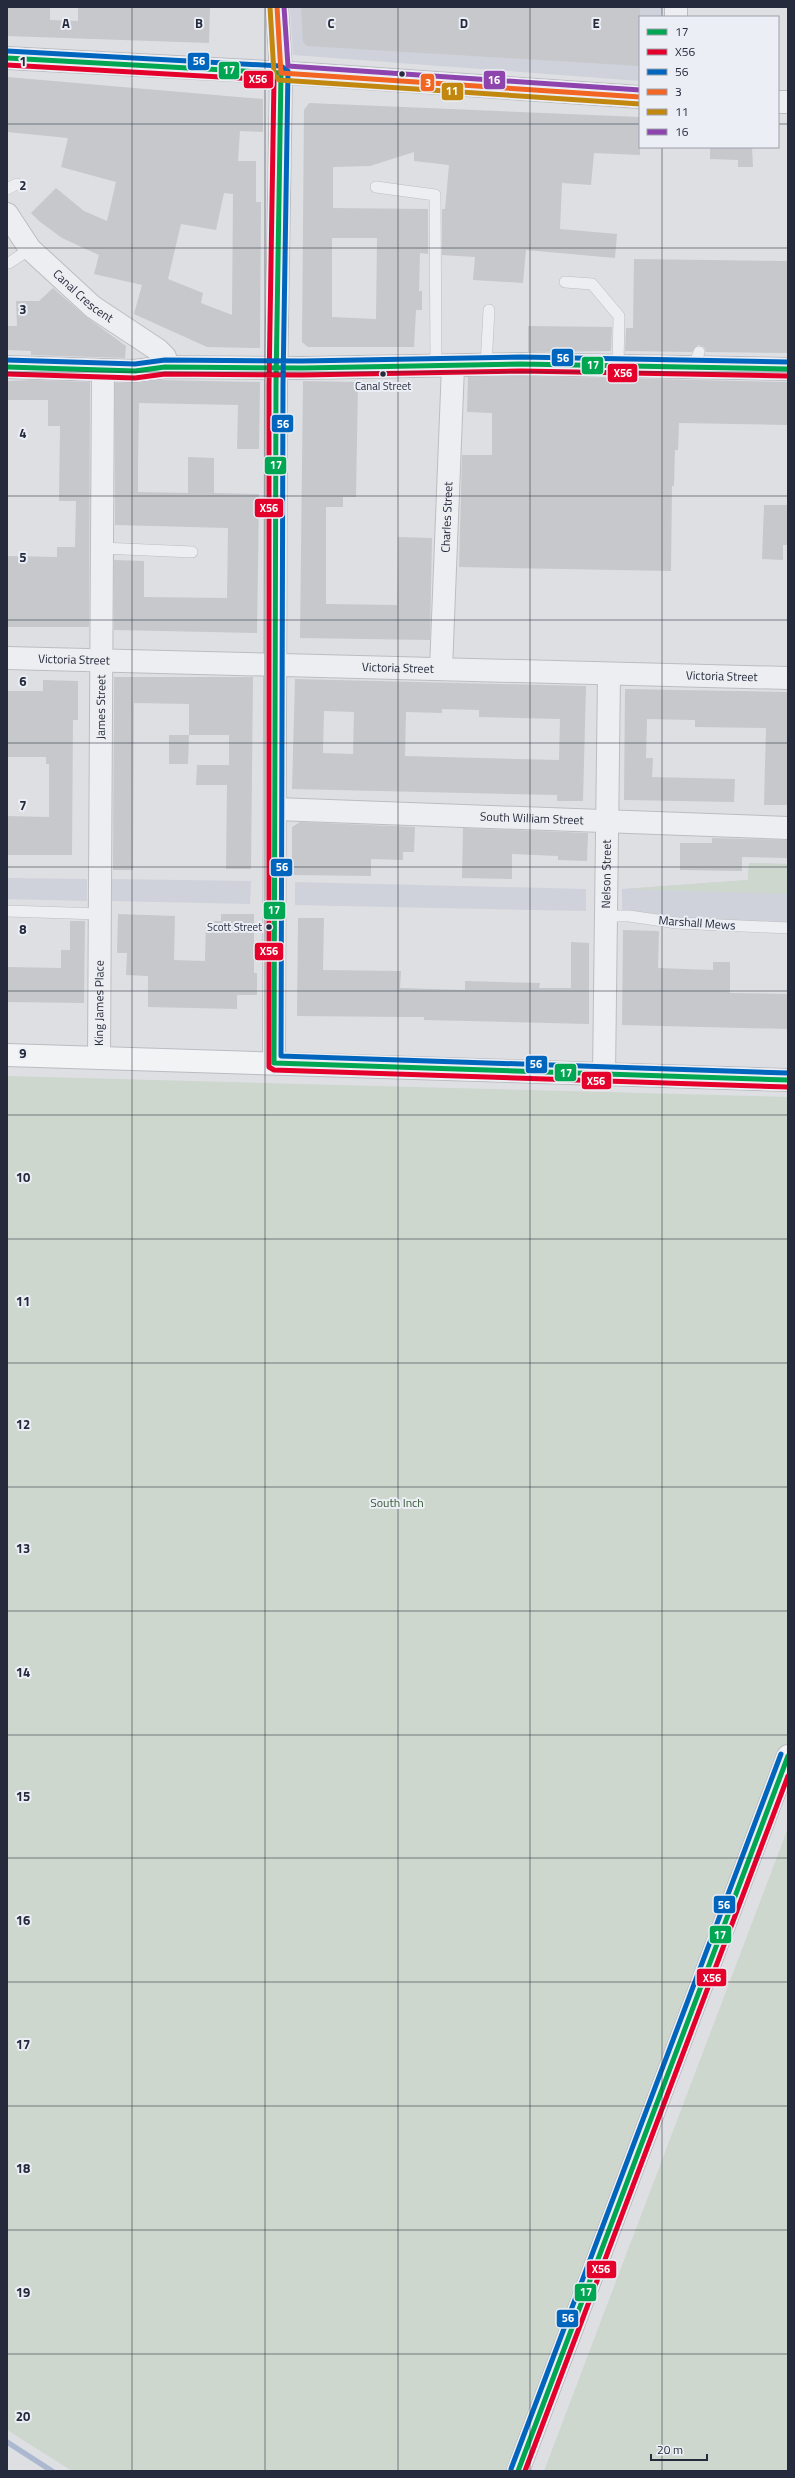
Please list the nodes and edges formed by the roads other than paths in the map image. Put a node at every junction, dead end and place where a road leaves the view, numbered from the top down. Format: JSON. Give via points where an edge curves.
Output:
{"nodes":[{"id":1,"x":277,"y":7,"type":"edge"},
{"id":2,"x":7,"y":58,"type":"edge"},
{"id":3,"x":281,"y":73,"type":"junction"},
{"id":4,"x":639,"y":96,"type":"edge"},
{"id":5,"x":17,"y":184,"type":"dead end"},
{"id":6,"x":376,"y":187,"type":"dead end"},
{"id":7,"x":7,"y":189,"type":"edge"},
{"id":8,"x":7,"y":214,"type":"edge"},
{"id":9,"x":30,"y":249,"type":"junction"},
{"id":10,"x":9,"y":263,"type":"dead end"},
{"id":11,"x":565,"y":282,"type":"dead end"},
{"id":12,"x":488,"y":310,"type":"dead end"},
{"id":13,"x":486,"y":365,"type":"junction"},
{"id":14,"x":618,"y":365,"type":"junction"},
{"id":15,"x":444,"y":366,"type":"junction"},
{"id":16,"x":7,"y":367,"type":"edge"},
{"id":17,"x":165,"y":367,"type":"junction"},
{"id":18,"x":277,"y":368,"type":"junction"},
{"id":19,"x":788,"y":369,"type":"edge"},
{"id":20,"x":103,"y":371,"type":"junction"},
{"id":21,"x":102,"y":548,"type":"junction"},
{"id":22,"x":192,"y":552,"type":"dead end"},
{"id":23,"x":7,"y":658,"type":"edge"},
{"id":24,"x":102,"y":660,"type":"junction"},
{"id":25,"x":276,"y":665,"type":"junction"},
{"id":26,"x":441,"y":669,"type":"junction"},
{"id":27,"x":609,"y":674,"type":"junction"},
{"id":28,"x":788,"y":678,"type":"edge"},
{"id":29,"x":276,"y":809,"type":"junction"},
{"id":30,"x":607,"y":822,"type":"junction"},
{"id":31,"x":788,"y":828,"type":"edge"},
{"id":32,"x":7,"y":911,"type":"edge"},
{"id":33,"x":100,"y":914,"type":"junction"},
{"id":34,"x":606,"y":916,"type":"junction"},
{"id":35,"x":788,"y":928,"type":"edge"},
{"id":36,"x":100,"y":948,"type":"joint"},
{"id":37,"x":7,"y":1056,"type":"edge"},
{"id":38,"x":100,"y":1058,"type":"junction"},
{"id":39,"x":274,"y":1063,"type":"junction"},
{"id":40,"x":604,"y":1075,"type":"junction"},
{"id":41,"x":788,"y":1080,"type":"edge"},
{"id":42,"x":788,"y":1756,"type":"edge"},
{"id":43,"x":518,"y":2471,"type":"edge"}],
"edges":[{"from":1,"to":3,"type":"street"},
{"from":2,"to":3,"type":"street"},
{"from":3,"to":4,"type":"street"},
{"from":3,"to":18,"type":"street"},
{"from":5,"to":7,"type":"lane"},
{"from":6,"to":15,"type":"lane","via":[[435,195]]},
{"from":8,"to":9,"type":"street","name":"Canal Crescent"},
{"from":9,"to":10,"type":"lane"},
{"from":9,"to":17,"type":"street","name":"Canal Crescent","via":[[93,307],[158,350],[165,357]]},
{"from":11,"to":14,"type":"lane","via":[[592,284],[619,316]]},
{"from":12,"to":13,"type":"lane"},
{"from":13,"to":14,"type":"street"},
{"from":13,"to":15,"type":"street"},
{"from":14,"to":19,"type":"street","via":[[696,359]]},
{"from":15,"to":18,"type":"street"},
{"from":15,"to":26,"type":"street","name":"Charles Street"},
{"from":16,"to":20,"type":"street"},
{"from":17,"to":18,"type":"street"},
{"from":17,"to":20,"type":"street","via":[[135,371]]},
{"from":18,"to":25,"type":"street"},
{"from":20,"to":21,"type":"street","name":"James Street"},
{"from":21,"to":22,"type":"lane"},
{"from":21,"to":24,"type":"street","name":"James Street"},
{"from":23,"to":24,"type":"street","name":"Victoria Street"},
{"from":24,"to":25,"type":"street","name":"Victoria Street"},
{"from":24,"to":33,"type":"street","name":"James Street"},
{"from":25,"to":26,"type":"street","name":"Victoria Street"},
{"from":25,"to":29,"type":"street"},
{"from":26,"to":27,"type":"street","name":"Victoria Street"},
{"from":27,"to":28,"type":"street","name":"Victoria Street"},
{"from":27,"to":30,"type":"street","name":"Nelson Street"},
{"from":29,"to":30,"type":"street","name":"South William Street"},
{"from":29,"to":39,"type":"street"},
{"from":30,"to":31,"type":"street","name":"South William Street"},
{"from":30,"to":34,"type":"street","name":"Nelson Street"},
{"from":32,"to":33,"type":"lane"},
{"from":33,"to":36,"type":"street","name":"James Street"},
{"from":34,"to":35,"type":"lane","name":"Marshall Mews","via":[[629,916],[677,924]]},
{"from":34,"to":40,"type":"street","name":"Nelson Street"},
{"from":36,"to":38,"type":"street","name":"King James Place"},
{"from":37,"to":38,"type":"main road","name":"King James Place"},
{"from":38,"to":39,"type":"main road","name":"King James Place"},
{"from":39,"to":40,"type":"main road","name":"King James Place"},
{"from":40,"to":41,"type":"main road","name":"King James Place"},
{"from":42,"to":43,"type":"main road"}]}
